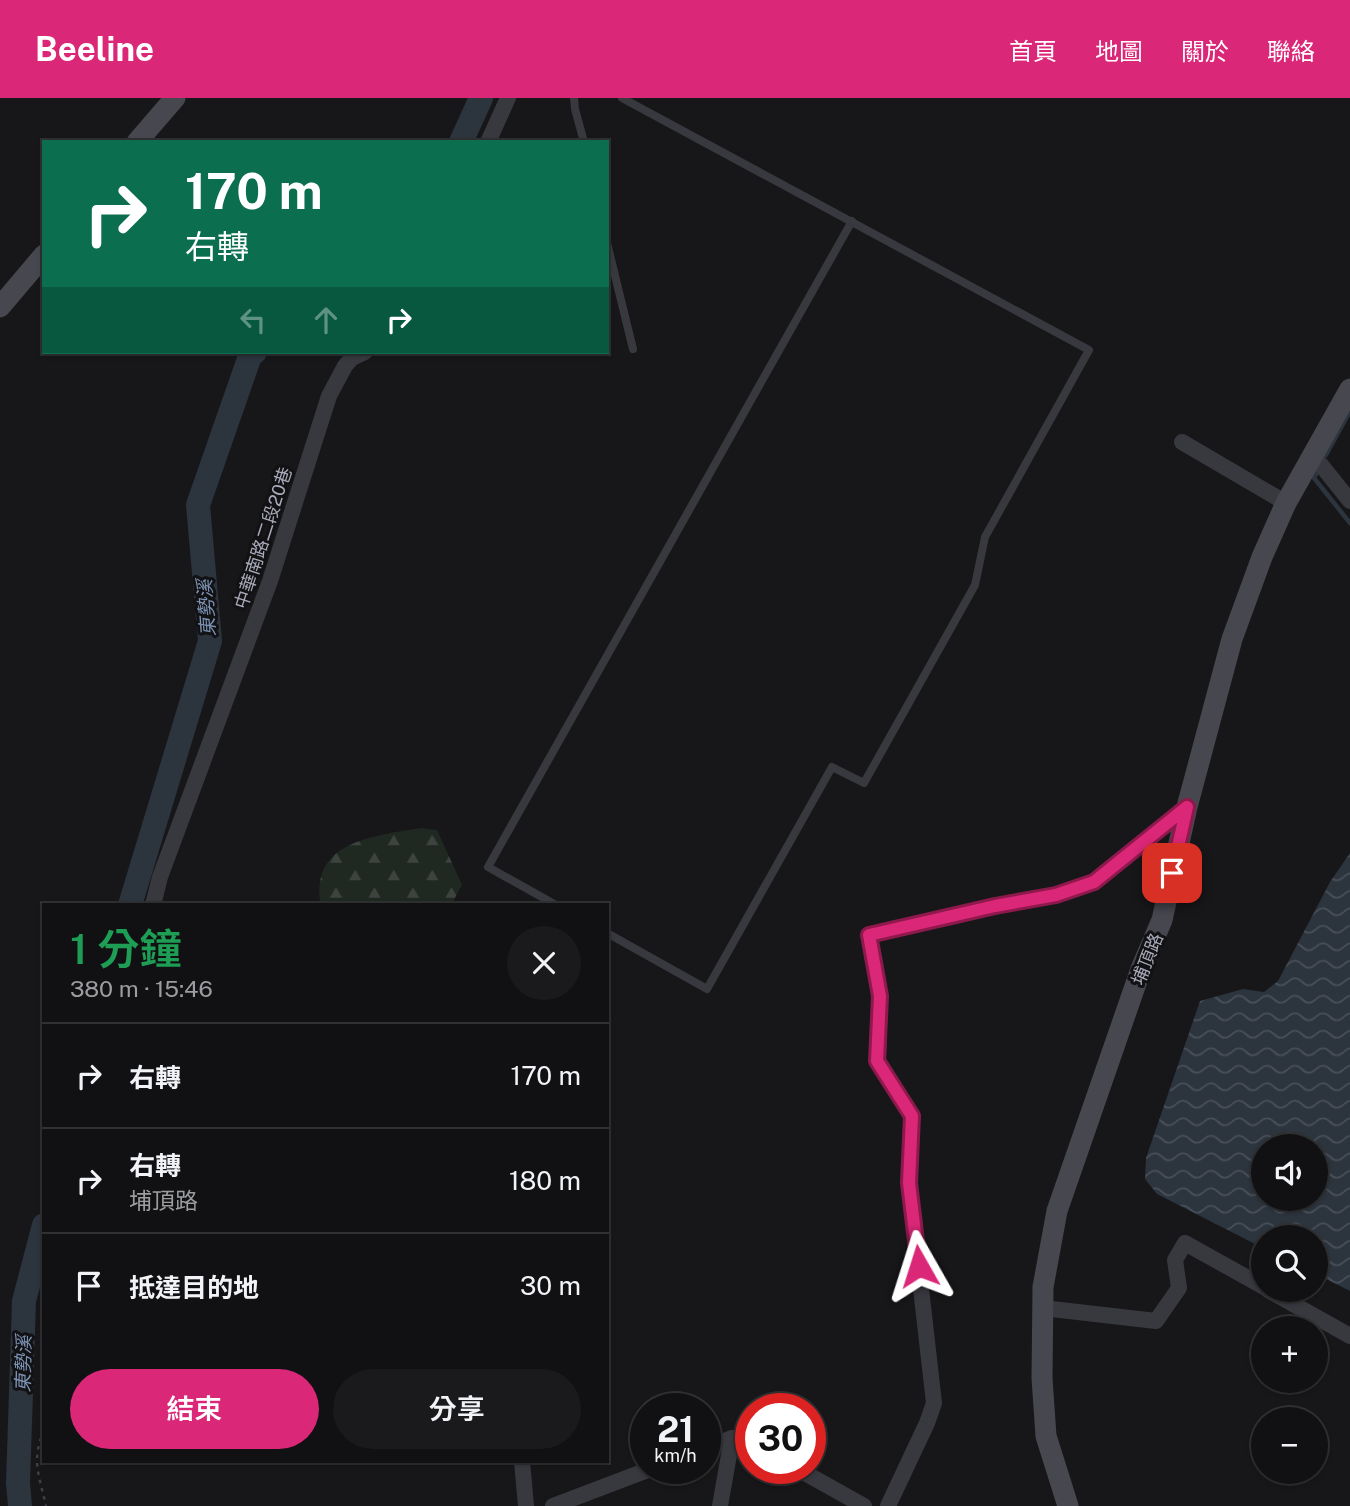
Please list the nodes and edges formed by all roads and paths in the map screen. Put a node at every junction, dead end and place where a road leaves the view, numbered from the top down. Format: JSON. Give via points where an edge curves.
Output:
{"nodes":[{"id":1,"x":174,"y":98,"type":"edge"},
{"id":2,"x":508,"y":98,"type":"edge"},
{"id":3,"x":575,"y":98,"type":"edge"},
{"id":4,"x":622,"y":98,"type":"edge"},
{"id":5,"x":139,"y":140,"type":"edge"},
{"id":6,"x":489,"y":140,"type":"edge"},
{"id":7,"x":583,"y":140,"type":"edge"},
{"id":8,"x":852,"y":220,"type":"junction"},
{"id":9,"x":609,"y":251,"type":"edge"},
{"id":10,"x":42,"y":257,"type":"edge"},
{"id":11,"x":0,"y":307,"type":"edge"},
{"id":12,"x":633,"y":349,"type":"dead end"},
{"id":13,"x":361,"y":354,"type":"edge"},
{"id":14,"x":1350,"y":389,"type":"edge"},
{"id":15,"x":1182,"y":442,"type":"dead end"},
{"id":16,"x":1314,"y":456,"type":"junction"},
{"id":17,"x":1350,"y":501,"type":"edge"},
{"id":18,"x":1286,"y":503,"type":"junction"},
{"id":19,"x":1187,"y":807,"type":"junction"},
{"id":20,"x":154,"y":903,"type":"edge"},
{"id":21,"x":552,"y":903,"type":"edge"},
{"id":22,"x":609,"y":934,"type":"edge"},
{"id":23,"x":1251,"y":1280,"type":"edge"},
{"id":24,"x":1289,"y":1302,"type":"edge"},
{"id":25,"x":1043,"y":1308,"type":"junction"},
{"id":26,"x":1350,"y":1336,"type":"edge"},
{"id":27,"x":42,"y":1434,"type":"edge"},
{"id":28,"x":732,"y":1438,"type":"junction"},
{"id":29,"x":735,"y":1439,"type":"edge"},
{"id":30,"x":721,"y":1442,"type":"edge"},
{"id":31,"x":522,"y":1463,"type":"edge"},
{"id":32,"x":630,"y":1477,"type":"edge"},
{"id":33,"x":825,"y":1484,"type":"edge"},
{"id":34,"x":46,"y":1506,"type":"edge"},
{"id":35,"x":526,"y":1506,"type":"edge"},
{"id":36,"x":553,"y":1506,"type":"edge"},
{"id":37,"x":720,"y":1506,"type":"edge"},
{"id":38,"x":864,"y":1506,"type":"edge"},
{"id":39,"x":888,"y":1506,"type":"edge"},
{"id":40,"x":1068,"y":1506,"type":"edge"}],
"edges":[{"from":1,"to":5,"type":"street"},
{"from":2,"to":6,"type":"street"},
{"from":3,"to":7,"type":"lane"},
{"from":4,"to":8,"type":"lane"},
{"from":8,"to":21,"type":"lane","via":[[488,867]]},
{"from":8,"to":22,"type":"lane","via":[[1089,350],[985,537],[975,585],[864,783],[832,767],[707,989]]},
{"from":9,"to":12,"type":"lane"},
{"from":10,"to":11,"type":"street"},
{"from":13,"to":20,"type":"street","name":"中華南路二段20巷","via":[[345,366],[329,396],[270,581]]},
{"from":14,"to":16,"type":"street","name":"埔頂路"},
{"from":15,"to":18,"type":"street"},
{"from":16,"to":17,"type":"street"},
{"from":16,"to":18,"type":"street","name":"埔頂路"},
{"from":18,"to":19,"type":"street","name":"埔頂路","via":[[1232,639]]},
{"from":19,"to":25,"type":"street","name":"埔頂路","via":[[1162,919],[1057,1211]]},
{"from":19,"to":39,"type":"street","via":[[1094,882],[1056,895],[869,935],[880,996],[877,1061],[912,1116],[909,1183],[934,1403]]},
{"from":23,"to":25,"type":"street","via":[[1185,1243],[1175,1260],[1179,1288],[1156,1321]]},
{"from":24,"to":26,"type":"street"},
{"from":25,"to":40,"type":"street","name":"埔頂路","via":[[1046,1436]]},
{"from":27,"to":34,"type":"path","via":[[36,1457]]},
{"from":28,"to":29,"type":"street"},
{"from":28,"to":30,"type":"street"},
{"from":28,"to":37,"type":"street"},
{"from":31,"to":35,"type":"street"},
{"from":32,"to":36,"type":"street"},
{"from":33,"to":38,"type":"street"}]}
